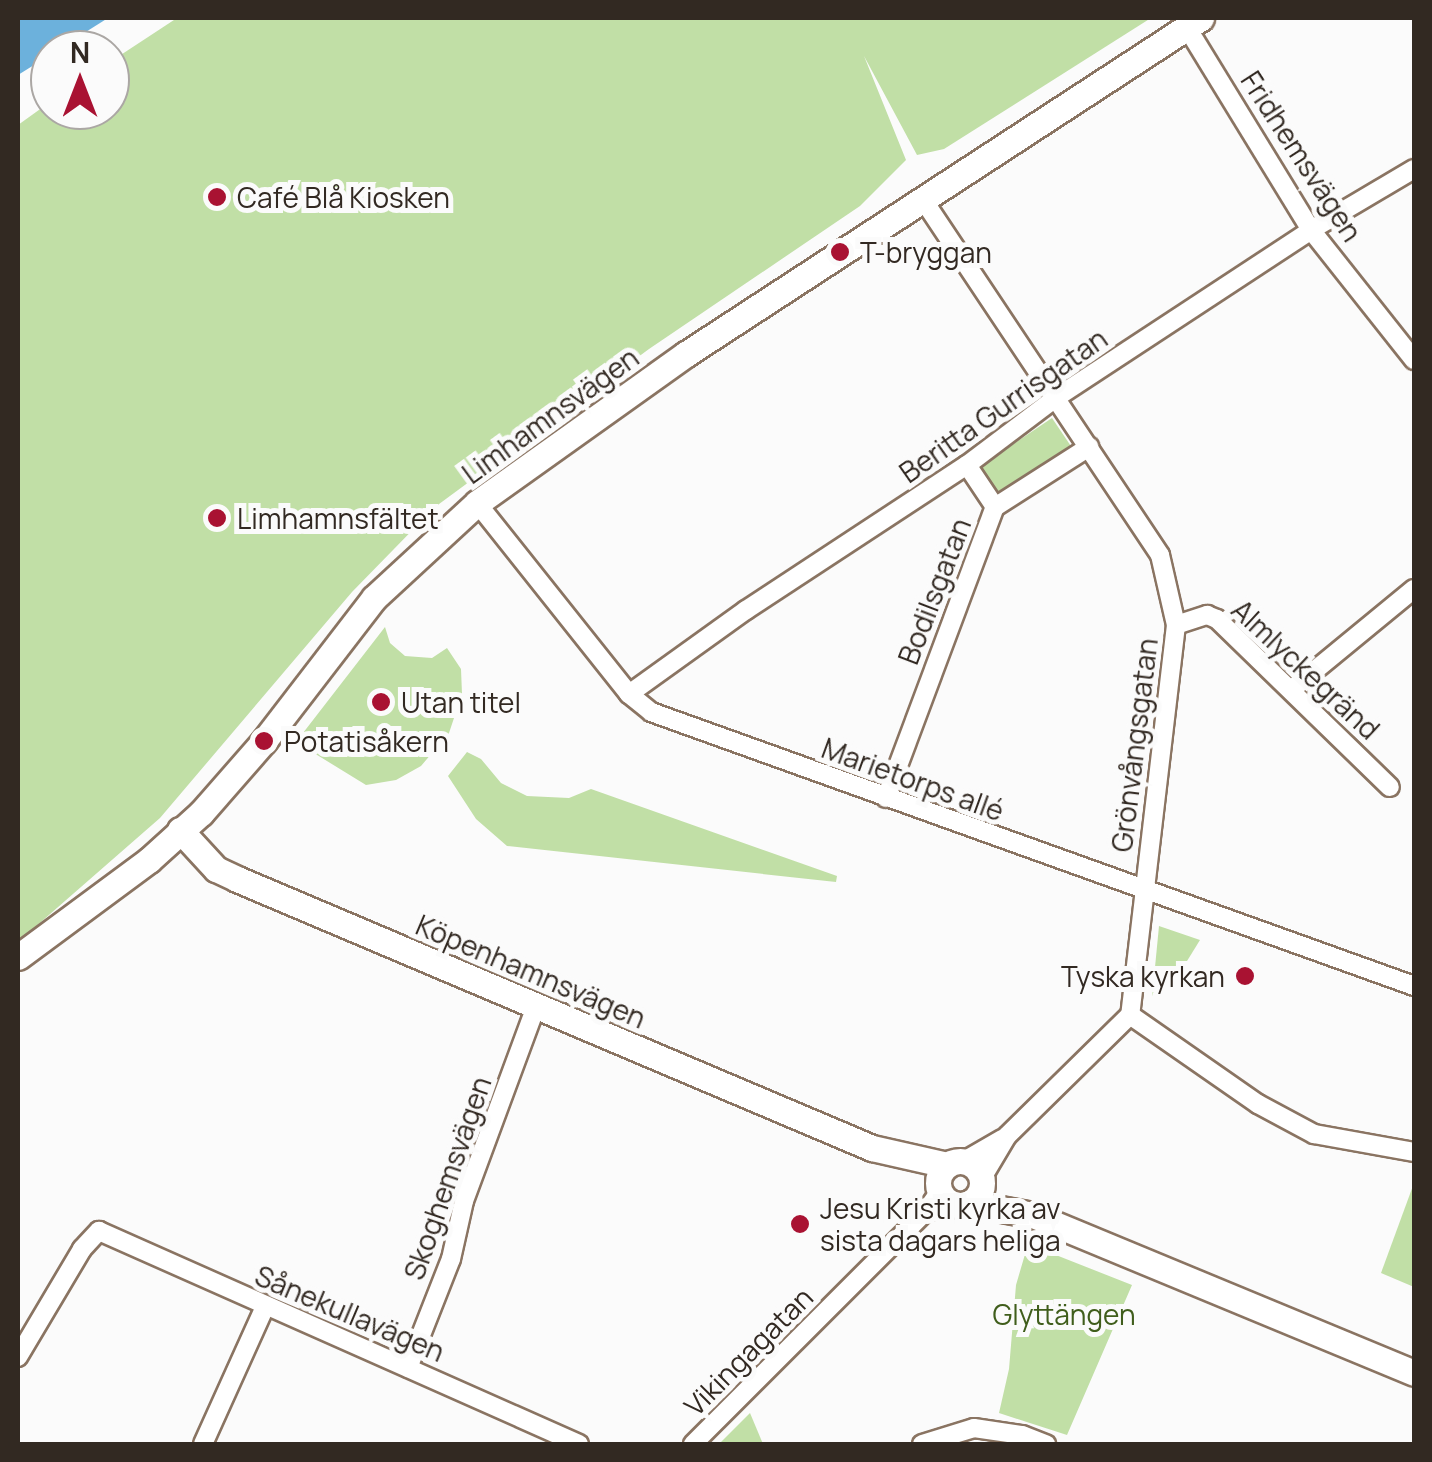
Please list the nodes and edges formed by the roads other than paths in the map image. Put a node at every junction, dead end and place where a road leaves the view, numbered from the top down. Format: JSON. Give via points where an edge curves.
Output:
{"nodes":[{"id":1,"x":1193,"y":22,"type":"edge"},
{"id":2,"x":1414,"y":170,"type":"edge"},
{"id":3,"x":922,"y":198,"type":"junction"},
{"id":4,"x":1311,"y":230,"type":"junction"},
{"id":5,"x":1414,"y":360,"type":"edge"},
{"id":6,"x":1057,"y":397,"type":"junction"},
{"id":7,"x":1089,"y":447,"type":"junction"},
{"id":8,"x":967,"y":465,"type":"junction"},
{"id":9,"x":477,"y":503,"type":"junction"},
{"id":10,"x":996,"y":507,"type":"junction"},
{"id":11,"x":1414,"y":589,"type":"edge"},
{"id":12,"x":1176,"y":626,"type":"junction"},
{"id":13,"x":1291,"y":690,"type":"junction"},
{"id":14,"x":629,"y":694,"type":"junction"},
{"id":15,"x":1390,"y":787,"type":"dead end"},
{"id":16,"x":886,"y":798,"type":"junction"},
{"id":17,"x":180,"y":830,"type":"junction"},
{"id":18,"x":1143,"y":892,"type":"junction"},
{"id":19,"x":18,"y":957,"type":"edge"},
{"id":20,"x":1414,"y":986,"type":"edge"},
{"id":21,"x":536,"y":1006,"type":"junction"},
{"id":22,"x":1130,"y":1015,"type":"junction"},
{"id":23,"x":1414,"y":1152,"type":"edge"},
{"id":24,"x":956,"y":1187,"type":"junction"},
{"id":25,"x":265,"y":1307,"type":"junction"},
{"id":26,"x":18,"y":1357,"type":"edge"},
{"id":27,"x":408,"y":1368,"type":"junction"},
{"id":28,"x":1414,"y":1373,"type":"edge"},
{"id":29,"x":204,"y":1444,"type":"edge"},
{"id":30,"x":579,"y":1444,"type":"edge"},
{"id":31,"x":693,"y":1444,"type":"edge"},
{"id":32,"x":922,"y":1444,"type":"edge"},
{"id":33,"x":1046,"y":1444,"type":"edge"}],
"edges":[{"from":1,"to":3,"type":"main road","name":"Limhamnsvägen"},
{"from":1,"to":4,"type":"street","name":"Fridhemsvägen"},
{"from":2,"to":4,"type":"street","name":"Beritta Gurrisgatan"},
{"from":3,"to":6,"type":"street","name":"Grönvångsgatan"},
{"from":3,"to":9,"type":"main road","name":"Limhamnsvägen"},
{"from":4,"to":5,"type":"street","name":"Fridhemsvägen"},
{"from":4,"to":6,"type":"street","name":"Beritta Gurrisgatan"},
{"from":6,"to":7,"type":"street","name":"Grönvångsgatan"},
{"from":6,"to":8,"type":"street","name":"Beritta Gurrisgatan"},
{"from":7,"to":10,"type":"street","name":"Bodilsgatan"},
{"from":7,"to":12,"type":"street","name":"Grönvångsgatan","via":[[1160,556]]},
{"from":8,"to":10,"type":"street"},
{"from":8,"to":14,"type":"street","name":"Beritta Gurrisgatan"},
{"from":9,"to":14,"type":"street","name":"Marietorps allé"},
{"from":9,"to":17,"type":"main road","name":"Limhamnsvägen","via":[[374,598],[252,754]]},
{"from":10,"to":16,"type":"street","name":"Bodilsgatan"},
{"from":11,"to":13,"type":"street"},
{"from":12,"to":13,"type":"street","name":"Almlyckegränd","via":[[1207,615],[1218,619]]},
{"from":12,"to":18,"type":"street","name":"Grönvångsgatan"},
{"from":13,"to":15,"type":"street","name":"Almlyckegränd"},
{"from":14,"to":16,"type":"street","name":"Marietorps allé","via":[[674,723]]},
{"from":16,"to":18,"type":"street","name":"Marietorps allé"},
{"from":17,"to":19,"type":"main road","name":"Limhamnsvägen"},
{"from":17,"to":21,"type":"main road","name":"Köpenhamnsvägen","via":[[237,880]]},
{"from":18,"to":20,"type":"street","name":"Marietorps allé"},
{"from":18,"to":22,"type":"street"},
{"from":21,"to":24,"type":"main road","name":"Köpenhamnsvägen"},
{"from":21,"to":27,"type":"street","name":"Skoghemsvägen"},
{"from":22,"to":23,"type":"street","via":[[1258,1104],[1314,1134]]},
{"from":22,"to":24,"type":"street","name":"Vikingagatan"},
{"from":24,"to":28,"type":"main road","name":"Köpenhamnsvägen"},
{"from":24,"to":31,"type":"street","name":"Vikingagatan"},
{"from":25,"to":26,"type":"street","name":"Sånekullavägen","via":[[99,1231]]},
{"from":25,"to":27,"type":"street","name":"Sånekullavägen"},
{"from":25,"to":29,"type":"street"},
{"from":27,"to":30,"type":"street","name":"Sånekullavägen"},
{"from":32,"to":33,"type":"street","via":[[974,1428]]}]}
